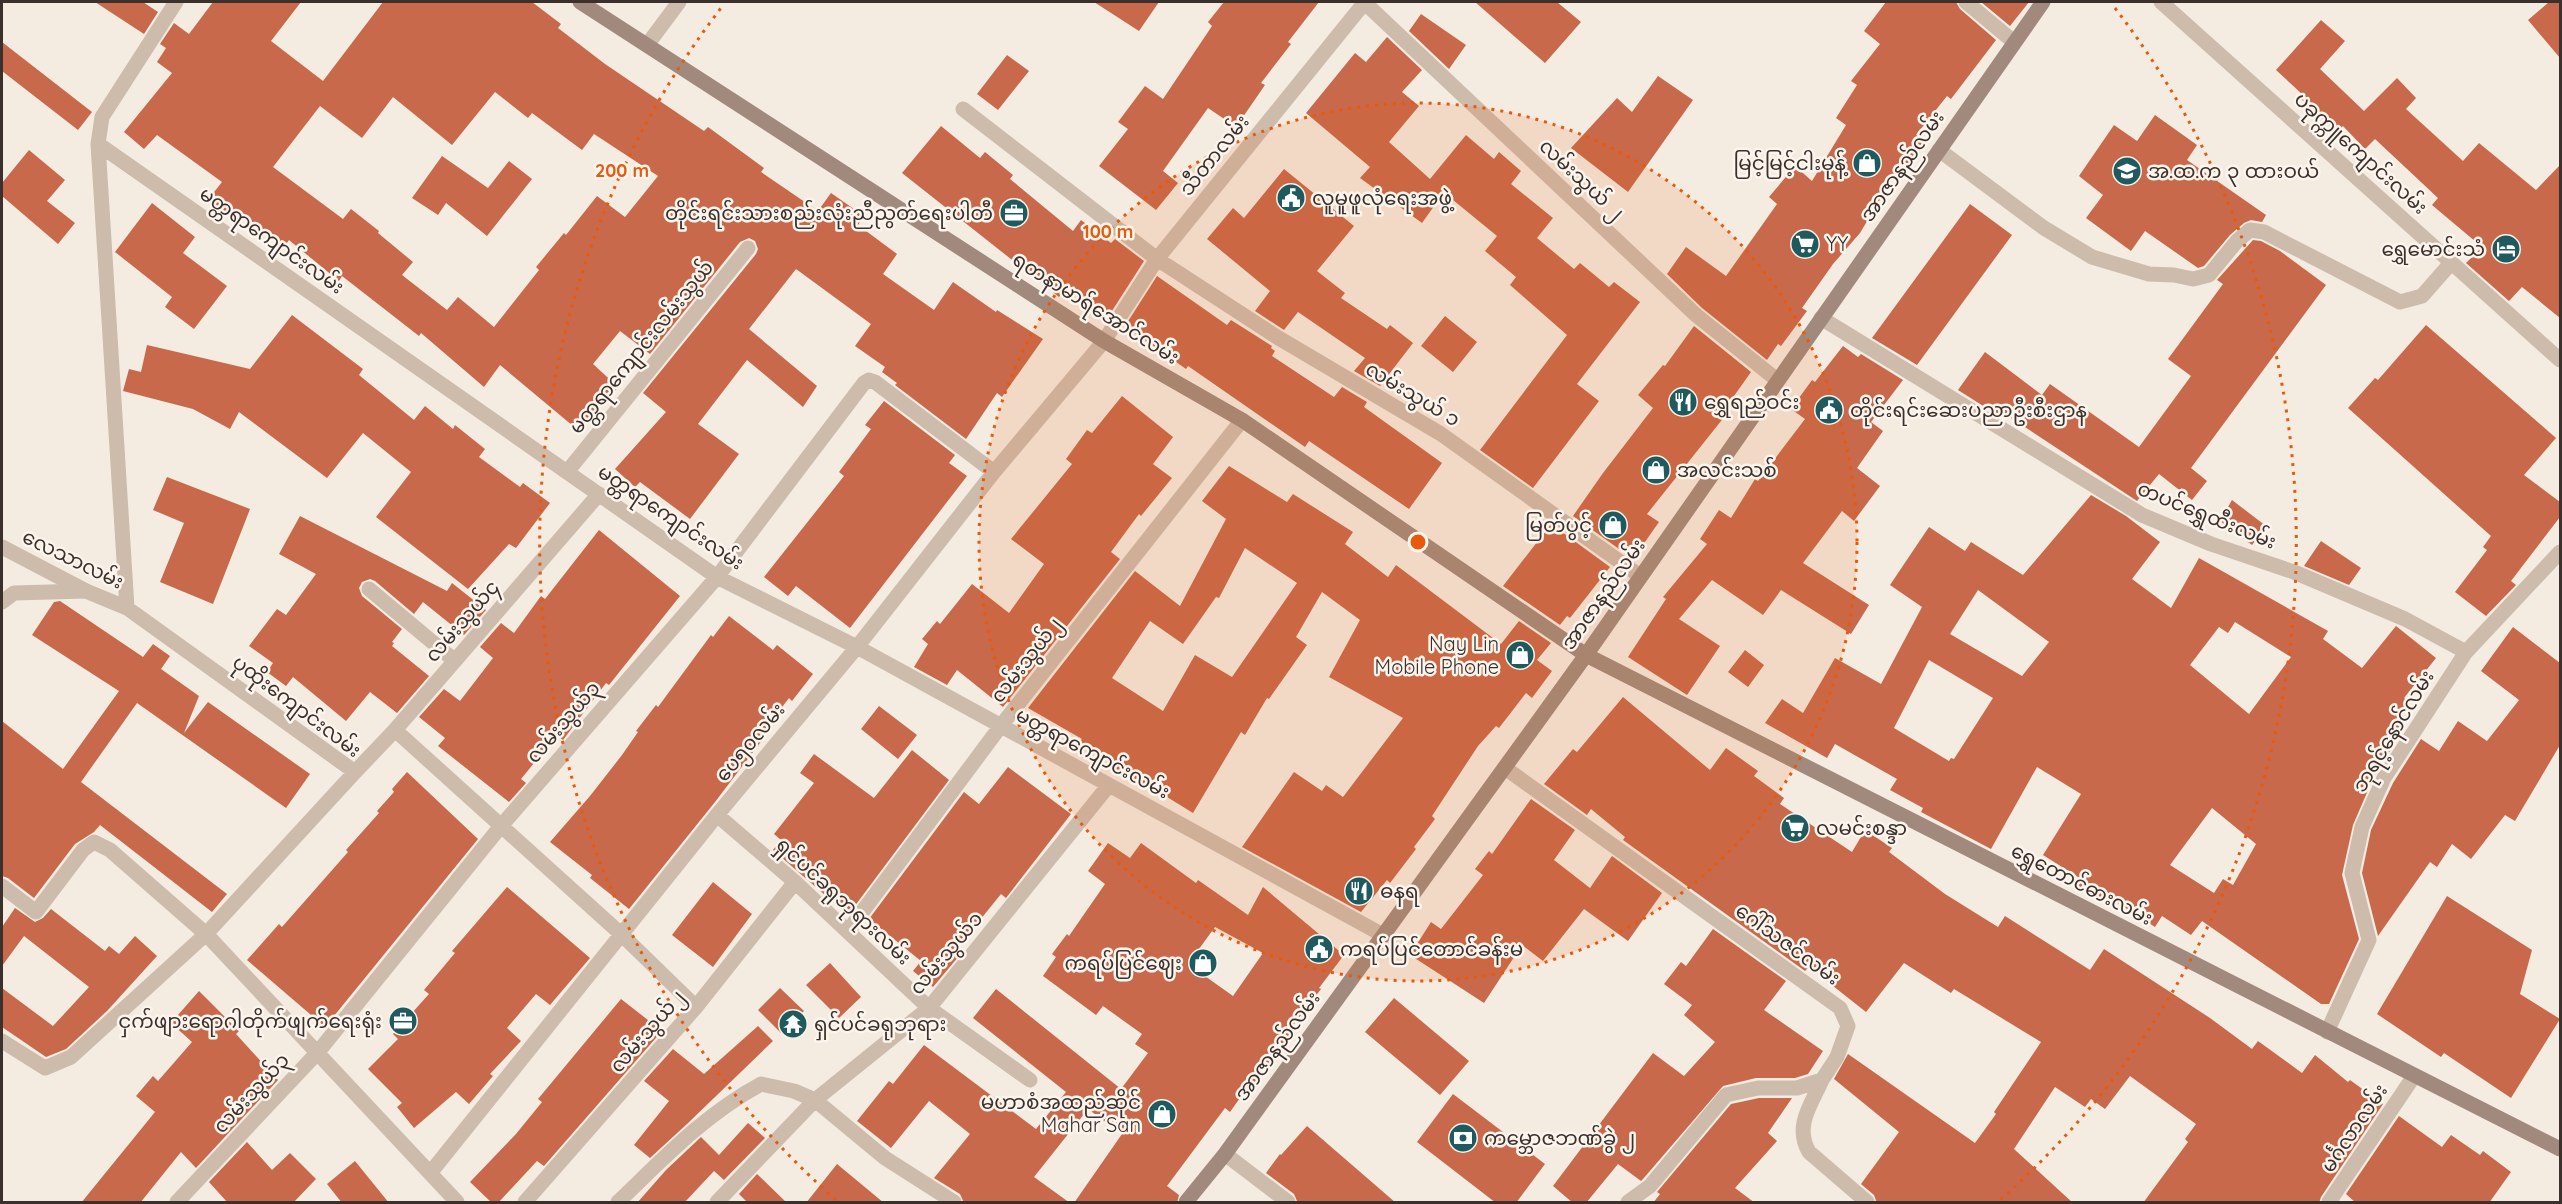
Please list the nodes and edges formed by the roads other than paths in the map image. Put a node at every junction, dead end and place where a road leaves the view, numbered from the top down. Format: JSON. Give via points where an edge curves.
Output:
{"nodes":[{"id":1,"x":176,"y":2,"type":"edge"},
{"id":2,"x":580,"y":2,"type":"edge"},
{"id":3,"x":679,"y":2,"type":"edge"},
{"id":4,"x":1364,"y":2,"type":"edge"},
{"id":5,"x":1966,"y":2,"type":"edge"},
{"id":6,"x":2043,"y":2,"type":"edge"},
{"id":7,"x":2161,"y":2,"type":"edge"},
{"id":8,"x":2014,"y":42,"type":"junction"},
{"id":9,"x":647,"y":45,"type":"junction"},
{"id":10,"x":963,"y":109,"type":"dead end"},
{"id":11,"x":98,"y":144,"type":"junction"},
{"id":12,"x":1939,"y":150,"type":"junction"},
{"id":13,"x":748,"y":248,"type":"dead end"},
{"id":14,"x":1157,"y":259,"type":"junction"},
{"id":15,"x":2451,"y":263,"type":"junction"},
{"id":16,"x":1821,"y":318,"type":"junction"},
{"id":17,"x":1104,"y":341,"type":"junction"},
{"id":18,"x":2560,"y":360,"type":"edge"},
{"id":19,"x":1777,"y":380,"type":"junction"},
{"id":20,"x":1242,"y":420,"type":"junction"},
{"id":21,"x":567,"y":472,"type":"junction"},
{"id":22,"x":994,"y":472,"type":"junction"},
{"id":23,"x":599,"y":494,"type":"junction"},
{"id":24,"x":2,"y":547,"type":"edge"},
{"id":25,"x":2560,"y":552,"type":"edge"},
{"id":26,"x":1640,"y":576,"type":"junction"},
{"id":27,"x":717,"y":577,"type":"junction"},
{"id":28,"x":369,"y":589,"type":"dead end"},
{"id":29,"x":86,"y":591,"type":"junction"},
{"id":30,"x":2,"y":602,"type":"edge"},
{"id":31,"x":127,"y":608,"type":"junction"},
{"id":32,"x":857,"y":647,"type":"junction"},
{"id":33,"x":2466,"y":652,"type":"junction"},
{"id":34,"x":1586,"y":655,"type":"junction"},
{"id":35,"x":455,"y":661,"type":"junction"},
{"id":36,"x":1000,"y":727,"type":"junction"},
{"id":37,"x":395,"y":730,"type":"junction"},
{"id":38,"x":1505,"y":768,"type":"junction"},
{"id":39,"x":355,"y":772,"type":"junction"},
{"id":40,"x":1109,"y":785,"type":"junction"},
{"id":41,"x":717,"y":815,"type":"junction"},
{"id":42,"x":501,"y":826,"type":"junction"},
{"id":43,"x":795,"y":882,"type":"junction"},
{"id":44,"x":2,"y":886,"type":"edge"},
{"id":45,"x":848,"y":931,"type":"junction"},
{"id":46,"x":206,"y":934,"type":"junction"},
{"id":47,"x":621,"y":934,"type":"junction"},
{"id":48,"x":1383,"y":935,"type":"junction"},
{"id":49,"x":696,"y":1007,"type":"junction"},
{"id":50,"x":929,"y":1008,"type":"junction"},
{"id":51,"x":2328,"y":1032,"type":"junction"},
{"id":52,"x":2,"y":1041,"type":"edge"},
{"id":53,"x":318,"y":1052,"type":"junction"},
{"id":54,"x":2414,"y":1076,"type":"junction"},
{"id":55,"x":1030,"y":1080,"type":"dead end"},
{"id":56,"x":1822,"y":1080,"type":"junction"},
{"id":57,"x":815,"y":1100,"type":"junction"},
{"id":58,"x":2560,"y":1149,"type":"edge"},
{"id":59,"x":1225,"y":1154,"type":"junction"},
{"id":60,"x":431,"y":1172,"type":"junction"},
{"id":61,"x":177,"y":1203,"type":"edge"},
{"id":62,"x":458,"y":1203,"type":"edge"},
{"id":63,"x":525,"y":1203,"type":"edge"},
{"id":64,"x":618,"y":1203,"type":"edge"},
{"id":65,"x":717,"y":1203,"type":"edge"},
{"id":66,"x":954,"y":1203,"type":"edge"},
{"id":67,"x":1186,"y":1203,"type":"edge"},
{"id":68,"x":1288,"y":1203,"type":"edge"},
{"id":69,"x":1628,"y":1203,"type":"edge"},
{"id":70,"x":1867,"y":1203,"type":"edge"},
{"id":71,"x":2330,"y":1203,"type":"edge"}],
"edges":[{"from":1,"to":11,"type":"street","via":[[102,117]]},
{"from":2,"to":9,"type":"street","name":"ရတနာမာရ်အောင်လမ်း"},
{"from":3,"to":9,"type":"street"},
{"from":4,"to":14,"type":"street","name":"သီတာလမ်း"},
{"from":4,"to":19,"type":"street","name":"လမ်းသွယ် ၂","via":[[1696,315]]},
{"from":5,"to":8,"type":"street"},
{"from":6,"to":8,"type":"street","name":"အာဇာနည်လမ်း"},
{"from":7,"to":15,"type":"street","name":"ပခုက္ကူကျောင်းလမ်း"},
{"from":8,"to":12,"type":"street","name":"အာဇာနည်လမ်း"},
{"from":9,"to":17,"type":"street","name":"ရတနာမာရ်အောင်လမ်း"},
{"from":10,"to":14,"type":"street","name":"လမ်းသွယ် ၁"},
{"from":11,"to":21,"type":"street","name":"မတ္တရာကျောင်းလမ်း"},
{"from":11,"to":31,"type":"street"},
{"from":12,"to":15,"type":"street","via":[[2053,234],[2092,257],[2149,274],[2193,279],[2208,275],[2250,230],[2264,232],[2400,302],[2422,296]]},
{"from":12,"to":16,"type":"street","name":"အာဇာနည်လမ်း"},
{"from":13,"to":21,"type":"street","name":"မတ္တရာကျောင်းလမ်းသွယ်"},
{"from":14,"to":17,"type":"street","name":"သီတာလမ်း"},
{"from":14,"to":26,"type":"street","name":"လမ်းသွယ် ၁","via":[[1277,337],[1441,434]]},
{"from":15,"to":18,"type":"street","name":"ပခုက္ကူကျောင်းလမ်း"},
{"from":16,"to":19,"type":"street","name":"အာဇာနည်လမ်း"},
{"from":16,"to":33,"type":"street","name":"တပင်ရွှေထီးလမ်း","via":[[2142,515],[2294,572],[2395,615]]},
{"from":17,"to":20,"type":"street","name":"ရတနာမာရ်အောင်လမ်း"},
{"from":17,"to":22,"type":"street","name":"ပေ၅၀လမ်း"},
{"from":19,"to":26,"type":"street","name":"အာဇာနည်လမ်း"},
{"from":20,"to":34,"type":"street","name":"ရတနာမာရ်အောင်လမ်း"},
{"from":20,"to":36,"type":"street","name":"လမ်းသွယ်၂"},
{"from":21,"to":23,"type":"street","name":"မတ္တရာကျောင်းလမ်း"},
{"from":22,"to":27,"type":"street","name":"လမ်းသွယ်၃","via":[[869,380]]},
{"from":22,"to":32,"type":"street","name":"ပေ၅၀လမ်း"},
{"from":23,"to":27,"type":"street","name":"မတ္တရာကျောင်းလမ်း"},
{"from":23,"to":35,"type":"street","name":"လမ်းသွယ်၄"},
{"from":24,"to":29,"type":"street","name":"လေသာလမ်း"},
{"from":25,"to":33,"type":"street","name":"ဘုရင့်နောင်လမ်း"},
{"from":26,"to":34,"type":"street","name":"အာဇာနည်လမ်း"},
{"from":27,"to":32,"type":"street","name":"မတ္တရာကျောင်းလမ်း"},
{"from":27,"to":42,"type":"street","name":"လမ်းသွယ်၃"},
{"from":28,"to":35,"type":"street"},
{"from":29,"to":30,"type":"street","via":[[14,593]]},
{"from":29,"to":31,"type":"street","name":"လေသာလမ်း"},
{"from":31,"to":39,"type":"street","name":"ပုထိုးကျောင်းလမ်း"},
{"from":32,"to":36,"type":"street","name":"မတ္တရာကျောင်းလမ်း"},
{"from":32,"to":41,"type":"street","name":"ပေ၅၀လမ်း"},
{"from":33,"to":51,"type":"street","name":"ဘုရင့်နောင်လမ်း","via":[[2384,778],[2362,827],[2352,873],[2369,940]]},
{"from":34,"to":38,"type":"street","name":"အာဇာနည်လမ်း"},
{"from":34,"to":51,"type":"street","name":"ရွှေတောင်ဓားလမ်း"},
{"from":35,"to":37,"type":"street","name":"လမ်းသွယ်၄"},
{"from":36,"to":40,"type":"street","name":"မတ္တရာကျောင်းလမ်း"},
{"from":36,"to":45,"type":"street","name":"လမ်းသွယ်၂"},
{"from":37,"to":39,"type":"street","name":"လမ်းသွယ်၄"},
{"from":37,"to":42,"type":"street"},
{"from":38,"to":48,"type":"street","name":"အာဇာနည်လမ်း"},
{"from":38,"to":56,"type":"street","name":"ဂေါ်သဇင်လမ်း","via":[[1840,1008],[1848,1026],[1837,1058]]},
{"from":39,"to":46,"type":"street","name":"ပုထိုးကျောင်းလမ်း"},
{"from":40,"to":48,"type":"street","name":"မတ္တရာကျောင်းလမ်း"},
{"from":40,"to":50,"type":"street","name":"လမ်းသွယ်၁"},
{"from":41,"to":43,"type":"street","name":"ရှင်ပင်ခရုဘုရားလမ်း"},
{"from":41,"to":47,"type":"street","name":"ပေ၅၀လမ်း"},
{"from":42,"to":47,"type":"street"},
{"from":42,"to":53,"type":"street","name":"လမ်းသွယ်၃"},
{"from":43,"to":45,"type":"street","name":"ရှင်ပင်ခရုဘုရားလမ်း"},
{"from":43,"to":49,"type":"street","name":"လမ်းသွယ်၂"},
{"from":44,"to":46,"type":"street","via":[[36,912],[82,850],[94,842],[110,850]]},
{"from":45,"to":50,"type":"street","name":"ရှင်ပင်ခရုဘုရားလမ်း"},
{"from":46,"to":52,"type":"street","name":"ပုထိုးကျောင်းလမ်း","via":[[71,1057],[45,1068]]},
{"from":46,"to":53,"type":"street"},
{"from":47,"to":49,"type":"street"},
{"from":47,"to":60,"type":"street","name":"ပေ၅၀လမ်း"},
{"from":48,"to":59,"type":"street","name":"အာဇာနည်လမ်း"},
{"from":49,"to":63,"type":"street","name":"လမ်းသွယ်၂"},
{"from":50,"to":55,"type":"street","name":"ရှင်ပင်ခရုဘုရားလမ်း"},
{"from":50,"to":57,"type":"street","name":"လမ်းသွယ်၁"},
{"from":51,"to":54,"type":"street","name":"ရွှေတောင်ဓားလမ်း"},
{"from":53,"to":60,"type":"street"},
{"from":53,"to":61,"type":"street","name":"လမ်းသွယ်၃"},
{"from":54,"to":58,"type":"street","name":"ရွှေတောင်ဓားလမ်း"},
{"from":54,"to":71,"type":"street","name":"မင်္ဂလာလမ်း"},
{"from":56,"to":69,"type":"street","via":[[1797,1088],[1758,1088],[1726,1095],[1650,1186]]},
{"from":56,"to":70,"type":"street","name":"ဂေါ်သဇင်လမ်း","via":[[1801,1127],[1802,1141],[1809,1152]]},
{"from":57,"to":64,"type":"street","via":[[761,1084],[733,1099],[687,1134]]},
{"from":57,"to":65,"type":"street","name":"လမ်းသွယ်၁"},
{"from":57,"to":66,"type":"street","via":[[885,1158]]},
{"from":59,"to":67,"type":"street","name":"အာဇာနည်လမ်း"},
{"from":59,"to":68,"type":"street"},
{"from":60,"to":62,"type":"street"}]}
